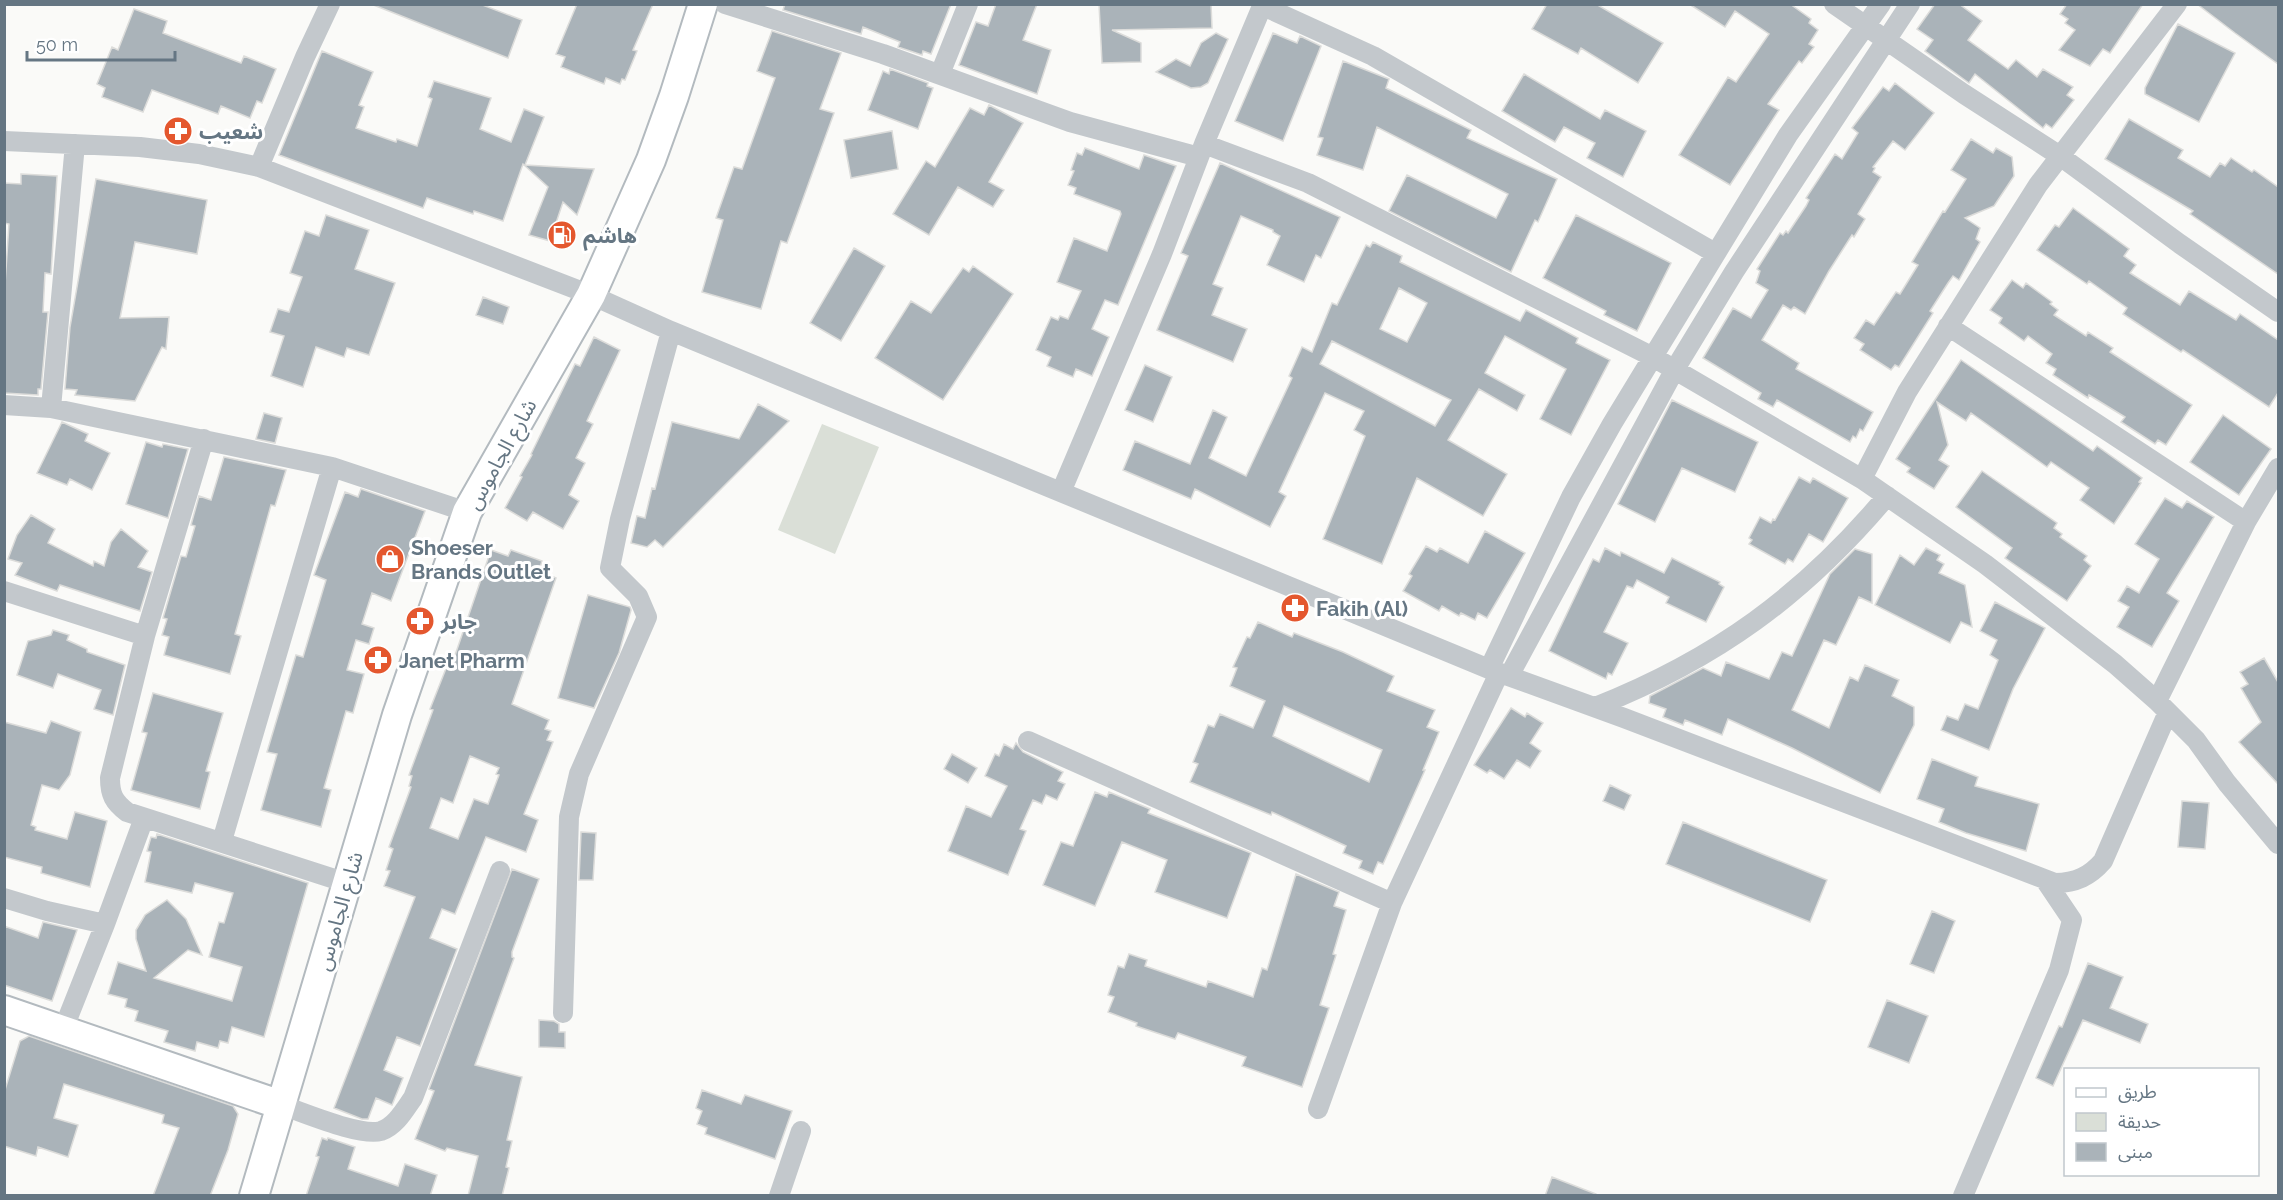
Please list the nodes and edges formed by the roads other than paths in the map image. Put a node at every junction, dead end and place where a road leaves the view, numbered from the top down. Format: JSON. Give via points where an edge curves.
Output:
{"nodes":[{"id":1,"x":330,"y":4,"type":"edge"},
{"id":2,"x":703,"y":4,"type":"edge"},
{"id":3,"x":725,"y":4,"type":"edge"},
{"id":4,"x":969,"y":4,"type":"edge"},
{"id":5,"x":1834,"y":4,"type":"edge"},
{"id":6,"x":1881,"y":4,"type":"edge"},
{"id":7,"x":1910,"y":4,"type":"edge"},
{"id":8,"x":2177,"y":4,"type":"edge"},
{"id":9,"x":1263,"y":5,"type":"edge"},
{"id":10,"x":1867,"y":25,"type":"junction"},
{"id":11,"x":1886,"y":39,"type":"junction"},
{"id":12,"x":940,"y":74,"type":"junction"},
{"id":13,"x":4,"y":141,"type":"edge"},
{"id":14,"x":75,"y":144,"type":"junction"},
{"id":15,"x":1201,"y":150,"type":"junction"},
{"id":16,"x":2060,"y":156,"type":"junction"},
{"id":17,"x":259,"y":167,"type":"junction"},
{"id":18,"x":1716,"y":253,"type":"junction"},
{"id":19,"x":591,"y":295,"type":"junction"},
{"id":20,"x":2278,"y":312,"type":"edge"},
{"id":21,"x":1948,"y":326,"type":"junction"},
{"id":22,"x":671,"y":331,"type":"junction"},
{"id":23,"x":1653,"y":357,"type":"junction"},
{"id":24,"x":1675,"y":369,"type":"junction"},
{"id":25,"x":4,"y":405,"type":"edge"},
{"id":26,"x":51,"y":408,"type":"junction"},
{"id":27,"x":204,"y":439,"type":"junction"},
{"id":28,"x":332,"y":467,"type":"junction"},
{"id":29,"x":2278,"y":468,"type":"edge"},
{"id":30,"x":1862,"y":479,"type":"junction"},
{"id":31,"x":1061,"y":492,"type":"junction"},
{"id":32,"x":1887,"y":496,"type":"junction"},
{"id":33,"x":467,"y":512,"type":"junction"},
{"id":34,"x":2246,"y":522,"type":"junction"},
{"id":35,"x":4,"y":591,"type":"edge"},
{"id":36,"x":145,"y":636,"type":"junction"},
{"id":37,"x":1499,"y":672,"type":"junction"},
{"id":38,"x":2163,"y":706,"type":"junction"},
{"id":39,"x":1595,"y":708,"type":"junction"},
{"id":40,"x":1028,"y":741,"type":"dead end"},
{"id":41,"x":144,"y":818,"type":"junction"},
{"id":42,"x":222,"y":842,"type":"junction"},
{"id":43,"x":2278,"y":844,"type":"edge"},
{"id":44,"x":500,"y":871,"type":"dead end"},
{"id":45,"x":2044,"y":880,"type":"junction"},
{"id":46,"x":347,"y":883,"type":"junction"},
{"id":47,"x":4,"y":898,"type":"edge"},
{"id":48,"x":1392,"y":903,"type":"junction"},
{"id":49,"x":105,"y":924,"type":"junction"},
{"id":50,"x":4,"y":1010,"type":"edge"},
{"id":51,"x":562,"y":1013,"type":"dead end"},
{"id":52,"x":63,"y":1030,"type":"junction"},
{"id":53,"x":281,"y":1105,"type":"junction"},
{"id":54,"x":1318,"y":1109,"type":"dead end"},
{"id":55,"x":801,"y":1131,"type":"dead end"},
{"id":56,"x":254,"y":1196,"type":"edge"},
{"id":57,"x":779,"y":1196,"type":"edge"},
{"id":58,"x":1963,"y":1196,"type":"edge"}],
"edges":[{"from":1,"to":17,"type":"street"},
{"from":2,"to":19,"type":"street","name":"شارع الجاموس","via":[[651,160]]},
{"from":3,"to":12,"type":"street"},
{"from":4,"to":12,"type":"street"},
{"from":5,"to":10,"type":"street"},
{"from":6,"to":10,"type":"street"},
{"from":7,"to":11,"type":"street"},
{"from":8,"to":16,"type":"street"},
{"from":9,"to":15,"type":"street"},
{"from":9,"to":18,"type":"street","via":[[1373,56]]},
{"from":10,"to":11,"type":"street"},
{"from":10,"to":18,"type":"street","via":[[1788,135]]},
{"from":11,"to":16,"type":"street"},
{"from":11,"to":24,"type":"street"},
{"from":12,"to":15,"type":"street","via":[[1070,122]]},
{"from":13,"to":14,"type":"street"},
{"from":14,"to":17,"type":"street","via":[[199,154]]},
{"from":14,"to":26,"type":"street"},
{"from":15,"to":23,"type":"street","via":[[1308,183]]},
{"from":15,"to":31,"type":"street","via":[[1162,254]]},
{"from":16,"to":20,"type":"street"},
{"from":16,"to":21,"type":"street"},
{"from":17,"to":19,"type":"street"},
{"from":18,"to":23,"type":"street"},
{"from":19,"to":22,"type":"street"},
{"from":19,"to":33,"type":"street","name":"شارع الجاموس"},
{"from":21,"to":30,"type":"street","via":[[1907,392]]},
{"from":21,"to":34,"type":"street"},
{"from":22,"to":31,"type":"street"},
{"from":22,"to":51,"type":"street","via":[[610,568],[638,596],[646,617],[579,774],[569,817]]},
{"from":23,"to":24,"type":"street"},
{"from":23,"to":37,"type":"street","via":[[1571,497]]},
{"from":24,"to":30,"type":"street"},
{"from":24,"to":37,"type":"street"},
{"from":25,"to":26,"type":"street"},
{"from":26,"to":27,"type":"street"},
{"from":27,"to":28,"type":"street"},
{"from":27,"to":36,"type":"street"},
{"from":28,"to":33,"type":"street"},
{"from":28,"to":42,"type":"street"},
{"from":29,"to":34,"type":"street"},
{"from":30,"to":32,"type":"street"},
{"from":31,"to":37,"type":"street"},
{"from":32,"to":38,"type":"street","via":[[1985,564]]},
{"from":32,"to":39,"type":"street","via":[[1833,557],[1755,622],[1669,675]]},
{"from":33,"to":46,"type":"street","name":"شارع الجاموس","via":[[397,715]]},
{"from":34,"to":38,"type":"street"},
{"from":35,"to":36,"type":"street"},
{"from":36,"to":41,"type":"street","via":[[110,786],[118,806]]},
{"from":37,"to":39,"type":"street"},
{"from":37,"to":48,"type":"street"},
{"from":38,"to":43,"type":"street"},
{"from":38,"to":45,"type":"street","via":[[2103,861],[2077,880]]},
{"from":39,"to":45,"type":"street"},
{"from":40,"to":48,"type":"street"},
{"from":41,"to":42,"type":"street"},
{"from":41,"to":49,"type":"street"},
{"from":42,"to":46,"type":"street"},
{"from":44,"to":53,"type":"street","via":[[413,1098],[398,1120],[382,1131],[362,1132]]},
{"from":45,"to":58,"type":"street","via":[[2072,920],[2059,969]]},
{"from":46,"to":53,"type":"street","name":"شارع الجاموس"},
{"from":47,"to":49,"type":"street"},
{"from":48,"to":54,"type":"street"},
{"from":49,"to":52,"type":"street"},
{"from":50,"to":52,"type":"street"},
{"from":52,"to":53,"type":"street"},
{"from":53,"to":56,"type":"street","name":"شارع الجاموس"},
{"from":55,"to":57,"type":"street"}]}
